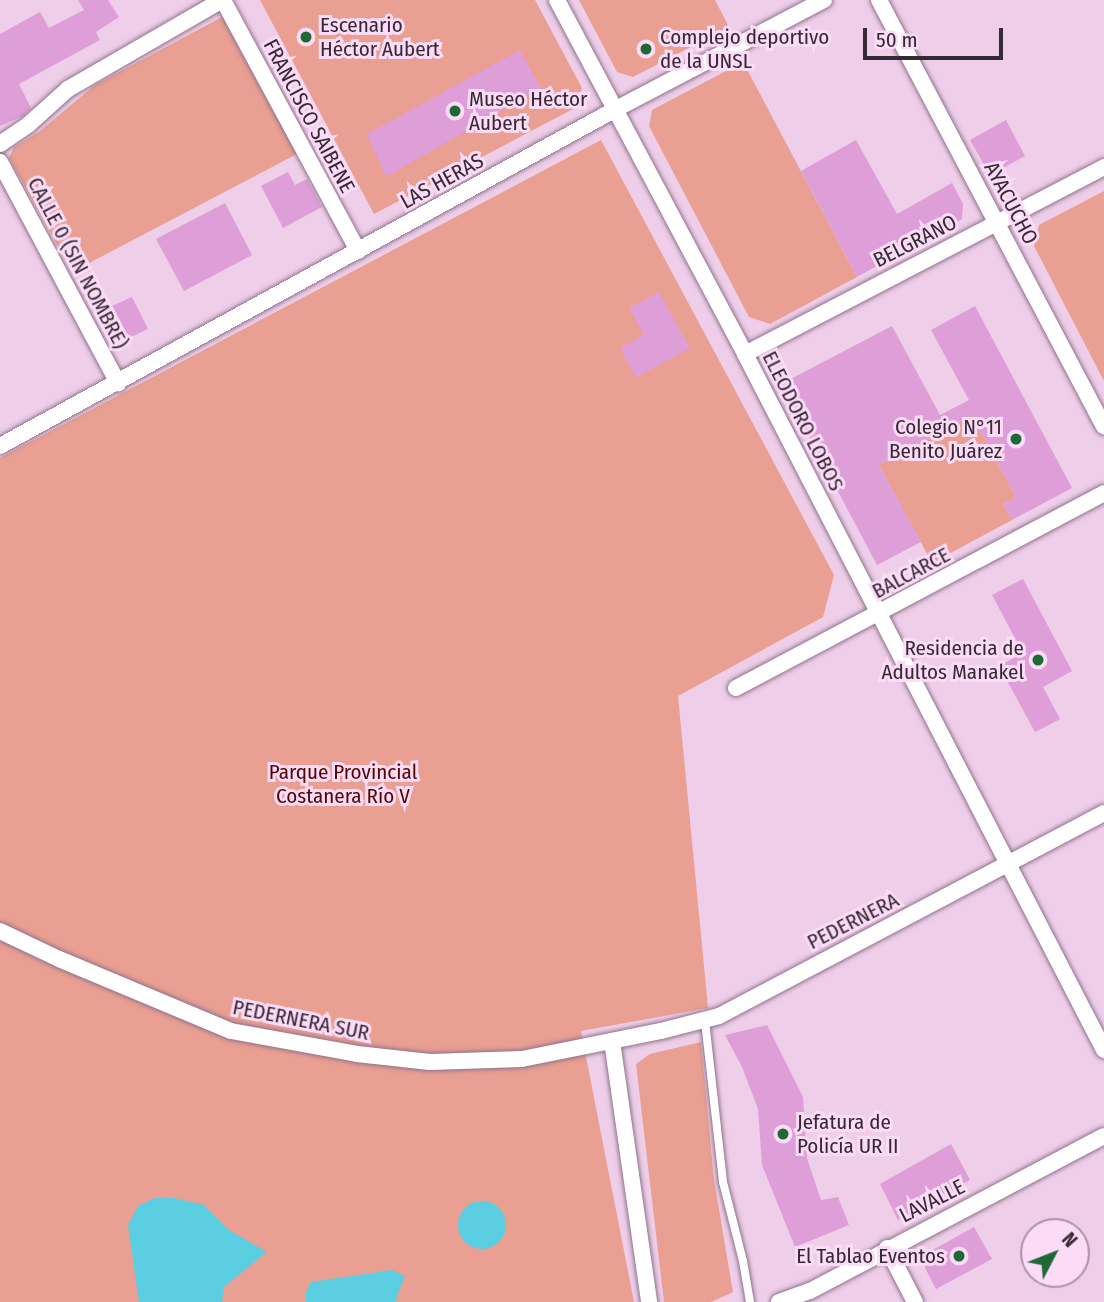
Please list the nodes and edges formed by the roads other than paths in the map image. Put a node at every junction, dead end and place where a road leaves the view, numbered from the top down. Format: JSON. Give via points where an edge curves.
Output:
{"nodes":[{"id":1,"x":223,"y":0,"type":"edge"},
{"id":2,"x":557,"y":0,"type":"edge"},
{"id":3,"x":824,"y":0,"type":"edge"},
{"id":4,"x":879,"y":0,"type":"edge"},
{"id":5,"x":616,"y":109,"type":"junction"},
{"id":6,"x":0,"y":144,"type":"edge"},
{"id":7,"x":0,"y":162,"type":"edge"},
{"id":8,"x":1104,"y":167,"type":"edge"},
{"id":9,"x":998,"y":221,"type":"junction"},
{"id":10,"x":358,"y":251,"type":"junction"},
{"id":11,"x":745,"y":354,"type":"junction"},
{"id":12,"x":118,"y":383,"type":"junction"},
{"id":13,"x":1104,"y":426,"type":"edge"},
{"id":14,"x":0,"y":446,"type":"edge"},
{"id":15,"x":1104,"y":493,"type":"edge"},
{"id":16,"x":878,"y":613,"type":"junction"},
{"id":17,"x":736,"y":688,"type":"dead end"},
{"id":18,"x":1104,"y":813,"type":"edge"},
{"id":19,"x":1009,"y":862,"type":"junction"},
{"id":20,"x":0,"y":931,"type":"edge"},
{"id":21,"x":705,"y":1021,"type":"junction"},
{"id":22,"x":612,"y":1041,"type":"junction"},
{"id":23,"x":1104,"y":1050,"type":"edge"},
{"id":24,"x":1104,"y":1136,"type":"edge"},
{"id":25,"x":887,"y":1248,"type":"junction"},
{"id":26,"x":649,"y":1302,"type":"edge"},
{"id":27,"x":750,"y":1302,"type":"edge"},
{"id":28,"x":779,"y":1302,"type":"edge"},
{"id":29,"x":915,"y":1302,"type":"edge"}],
"edges":[{"from":1,"to":6,"type":"street","via":[[68,89]]},
{"from":1,"to":10,"type":"street","name":"FRANCISCO SAIBENE"},
{"from":2,"to":5,"type":"street","name":"ELEODORO LOBOS"},
{"from":3,"to":5,"type":"street","name":"LAS HERAS"},
{"from":4,"to":9,"type":"street","name":"AYACUCHO"},
{"from":5,"to":10,"type":"street","name":"LAS HERAS"},
{"from":5,"to":11,"type":"street","name":"ELEODORO LOBOS"},
{"from":7,"to":12,"type":"street","name":"CALLE 0 (SIN NOMBRE)"},
{"from":8,"to":9,"type":"street","name":"BELGRANO"},
{"from":9,"to":11,"type":"street","name":"BELGRANO"},
{"from":9,"to":13,"type":"street","name":"AYACUCHO"},
{"from":10,"to":12,"type":"street","name":"LAS HERAS"},
{"from":11,"to":16,"type":"street","name":"ELEODORO LOBOS"},
{"from":12,"to":14,"type":"street","name":"LAS HERAS"},
{"from":15,"to":16,"type":"street","name":"BALCARCE"},
{"from":16,"to":17,"type":"street","name":"BALCARCE"},
{"from":16,"to":19,"type":"street","name":"ELEODORO LOBOS"},
{"from":18,"to":19,"type":"street","name":"PEDERNERA"},
{"from":19,"to":21,"type":"street","name":"PEDERNERA"},
{"from":19,"to":23,"type":"street","name":"ELEODORO LOBOS"},
{"from":20,"to":22,"type":"street","name":"PEDERNERA SUR","via":[[231,1031],[345,1052],[430,1062],[522,1059]]},
{"from":21,"to":22,"type":"street","name":"PEDERNERA"},
{"from":21,"to":27,"type":"lane","via":[[723,1182]]},
{"from":22,"to":26,"type":"street"},
{"from":24,"to":25,"type":"street","name":"LAVALLE"},
{"from":25,"to":28,"type":"street","name":"LAVALLE","via":[[810,1291]]},
{"from":25,"to":29,"type":"street"}]}
